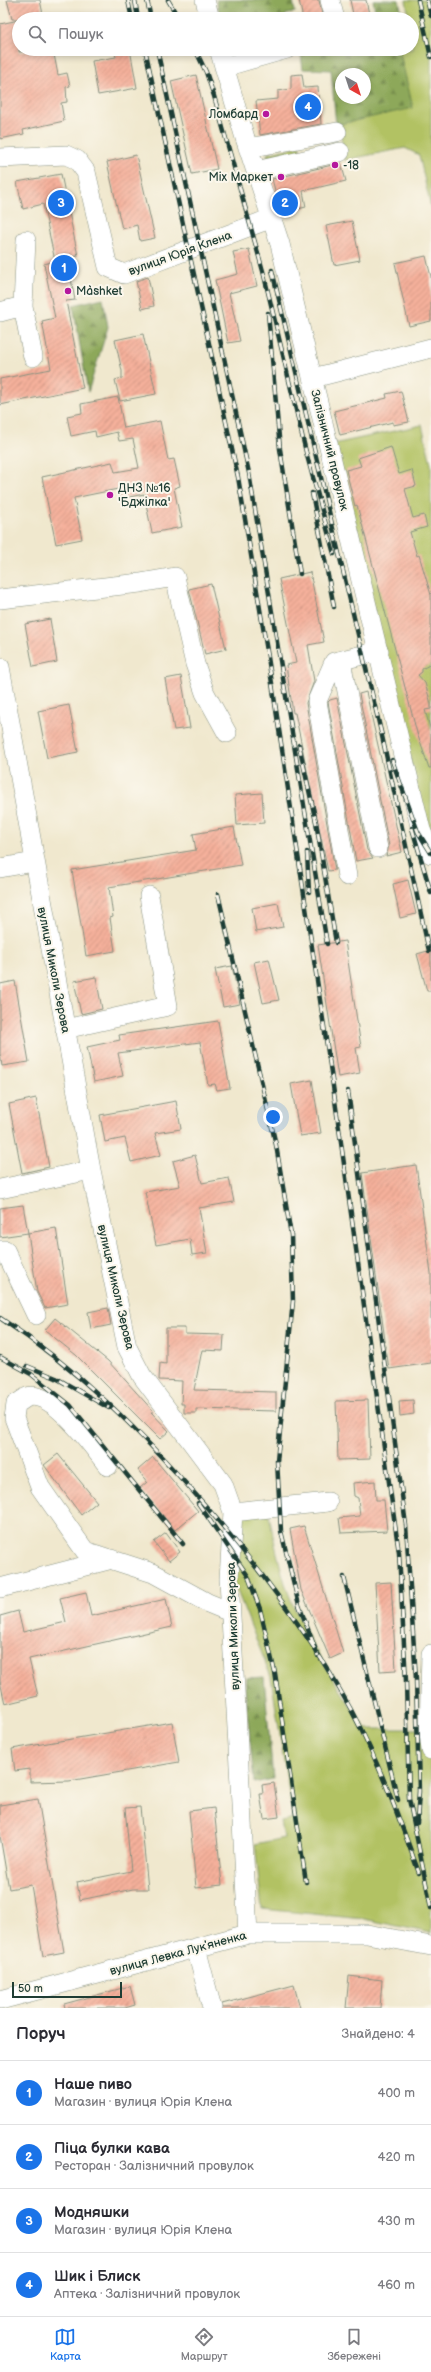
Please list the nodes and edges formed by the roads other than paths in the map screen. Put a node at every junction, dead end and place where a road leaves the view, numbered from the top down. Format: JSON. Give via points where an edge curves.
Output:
{"nodes":[{"id":1,"x":330,"y":0,"type":"edge"},
{"id":2,"x":333,"y":12,"type":"edge"},
{"id":3,"x":221,"y":56,"type":"edge"},
{"id":4,"x":262,"y":56,"type":"edge"},
{"id":5,"x":224,"y":67,"type":"junction"},
{"id":6,"x":337,"y":132,"type":"dead end"},
{"id":7,"x":248,"y":148,"type":"junction"},
{"id":8,"x":340,"y":152,"type":"dead end"},
{"id":9,"x":0,"y":158,"type":"edge"},
{"id":10,"x":256,"y":170,"type":"junction"},
{"id":11,"x":272,"y":218,"type":"junction"},
{"id":12,"x":26,"y":240,"type":"dead end"},
{"id":13,"x":24,"y":306,"type":"junction"},
{"id":14,"x":0,"y":312,"type":"edge"},
{"id":15,"x":431,"y":348,"type":"edge"},
{"id":16,"x":33,"y":357,"type":"dead end"},
{"id":17,"x":313,"y":378,"type":"junction"},
{"id":18,"x":0,"y":599,"type":"edge"},
{"id":19,"x":379,"y":651,"type":"junction"},
{"id":20,"x":341,"y":661,"type":"junction"},
{"id":21,"x":0,"y":666,"type":"edge"},
{"id":22,"x":227,"y":733,"type":"dead end"},
{"id":23,"x":378,"y":848,"type":"dead end"},
{"id":24,"x":431,"y":854,"type":"edge"},
{"id":25,"x":34,"y":862,"type":"junction"},
{"id":26,"x":0,"y":868,"type":"edge"},
{"id":27,"x":347,"y":876,"type":"dead end"},
{"id":28,"x":150,"y":896,"type":"dead end"},
{"id":29,"x":65,"y":1029,"type":"junction"},
{"id":30,"x":91,"y":1170,"type":"junction"},
{"id":31,"x":0,"y":1189,"type":"edge"},
{"id":32,"x":0,"y":1250,"type":"edge"},
{"id":33,"x":36,"y":1315,"type":"dead end"},
{"id":34,"x":108,"y":1466,"type":"dead end"},
{"id":35,"x":328,"y":1502,"type":"dead end"},
{"id":36,"x":232,"y":1512,"type":"junction"},
{"id":37,"x":112,"y":1559,"type":"junction"},
{"id":38,"x":0,"y":1588,"type":"edge"},
{"id":39,"x":230,"y":1612,"type":"junction"},
{"id":40,"x":431,"y":1654,"type":"edge"},
{"id":41,"x":430,"y":1738,"type":"edge"},
{"id":42,"x":248,"y":1934,"type":"junction"},
{"id":43,"x":431,"y":1946,"type":"edge"},
{"id":44,"x":196,"y":1948,"type":"junction"},
{"id":45,"x":0,"y":2000,"type":"edge"},
{"id":46,"x":212,"y":2008,"type":"edge"}],
"edges":[{"from":1,"to":2,"type":"street"},
{"from":3,"to":5,"type":"street","name":"Залізничний провулок"},
{"from":4,"to":5,"type":"street"},
{"from":5,"to":7,"type":"street","name":"Залізничний провулок"},
{"from":6,"to":7,"type":"street"},
{"from":7,"to":10,"type":"street","name":"Залізничний провулок"},
{"from":8,"to":10,"type":"street"},
{"from":9,"to":11,"type":"street","name":"вулиця Юрія Клена","via":[[66,155],[77,160],[86,172],[108,266],[124,274]]},
{"from":10,"to":11,"type":"street","name":"Залізничний провулок"},
{"from":11,"to":17,"type":"street","name":"Залізничний провулок"},
{"from":12,"to":13,"type":"street"},
{"from":13,"to":14,"type":"street"},
{"from":13,"to":16,"type":"street"},
{"from":15,"to":17,"type":"street"},
{"from":17,"to":19,"type":"street","name":"Залізничний провулок"},
{"from":18,"to":22,"type":"street","via":[[175,577],[195,664],[205,693]]},
{"from":19,"to":20,"type":"street"},
{"from":19,"to":24,"type":"street","name":"Залізничний провулок","via":[[421,830]]},
{"from":20,"to":23,"type":"street"},
{"from":20,"to":27,"type":"street","via":[[334,662],[317,701]]},
{"from":21,"to":25,"type":"street","name":"вулиця Миколи Зерова"},
{"from":25,"to":26,"type":"street"},
{"from":25,"to":29,"type":"street","name":"вулиця Миколи Зерова"},
{"from":28,"to":29,"type":"street","via":[[168,1006]]},
{"from":29,"to":30,"type":"street","name":"вулиця Миколи Зерова"},
{"from":30,"to":31,"type":"street"},
{"from":30,"to":36,"type":"street","name":"вулиця Миколи Зерова","via":[[127,1347],[142,1376],[223,1484]]},
{"from":32,"to":33,"type":"street","via":[[5,1250]]},
{"from":34,"to":37,"type":"street","via":[[70,1420],[54,1405],[41,1398],[28,1397],[16,1404],[14,1418],[40,1487],[85,1551]]},
{"from":35,"to":36,"type":"street"},
{"from":36,"to":39,"type":"street","name":"вулиця Миколи Зерова"},
{"from":37,"to":38,"type":"street"},
{"from":37,"to":39,"type":"street","via":[[153,1573]]},
{"from":39,"to":42,"type":"street","name":"вулиця Миколи Зерова"},
{"from":40,"to":41,"type":"street"},
{"from":42,"to":43,"type":"street","name":"вулиця Левка Лукʼяненка","via":[[367,1934]]},
{"from":42,"to":44,"type":"street","name":"вулиця Левка Лукʼяненка"},
{"from":44,"to":45,"type":"street","name":"вулиця Левка Лукʼяненка"},
{"from":44,"to":46,"type":"street"}]}
